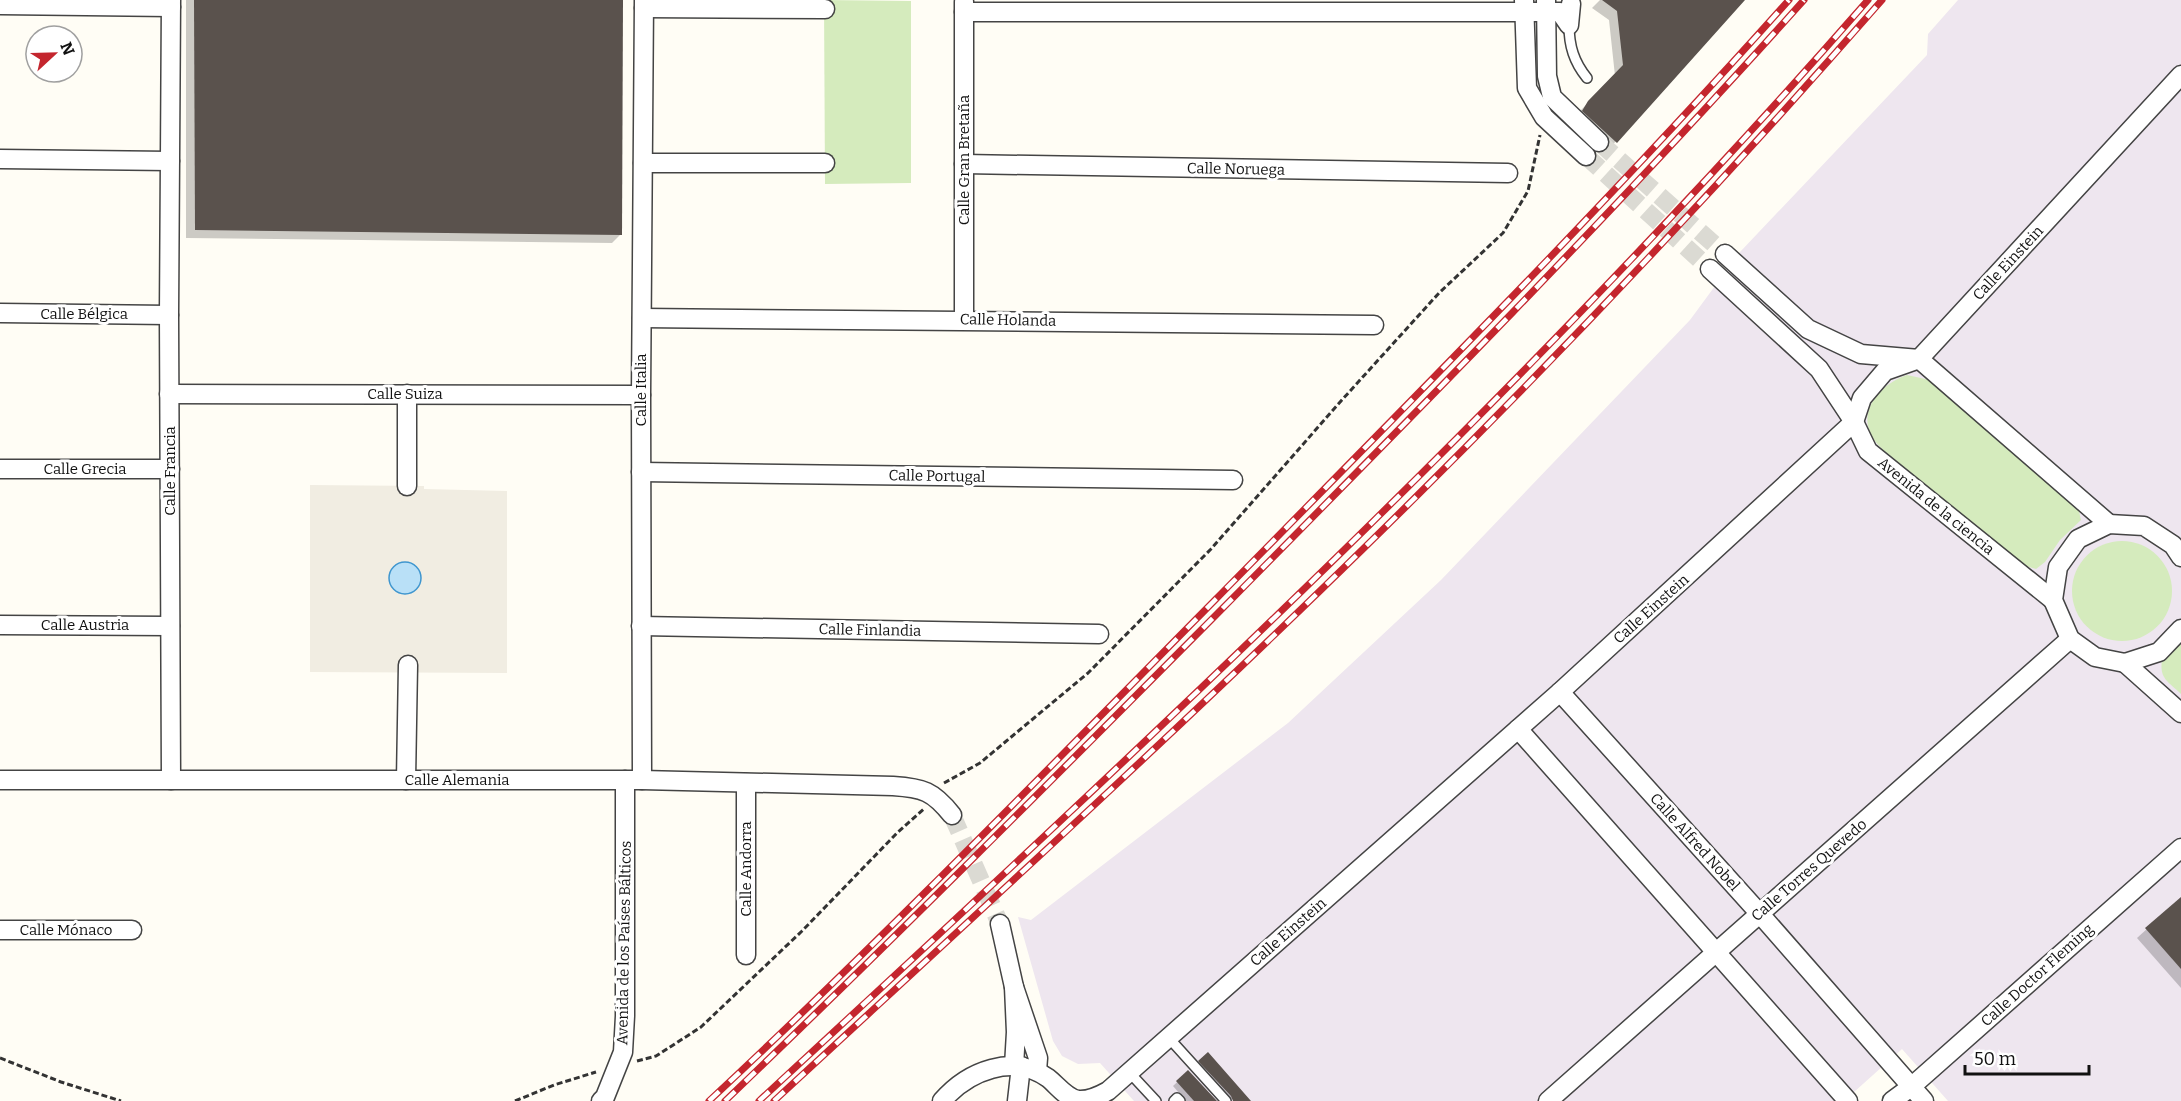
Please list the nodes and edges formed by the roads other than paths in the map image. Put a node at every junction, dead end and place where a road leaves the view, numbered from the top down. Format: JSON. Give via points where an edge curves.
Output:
{"nodes":[{"id":1,"x":171,"y":4,"type":"edge"},
{"id":2,"x":644,"y":4,"type":"edge"},
{"id":3,"x":0,"y":5,"type":"edge"},
{"id":4,"x":964,"y":6,"type":"edge"},
{"id":5,"x":1402,"y":7,"type":"edge"},
{"id":6,"x":1524,"y":7,"type":"edge"},
{"id":7,"x":825,"y":9,"type":"dead end"},
{"id":8,"x":1561,"y":9,"type":"edge"},
{"id":9,"x":2181,"y":75,"type":"edge"},
{"id":10,"x":1587,"y":78,"type":"dead end"},
{"id":11,"x":1599,"y":141,"type":"tunnel mouth"},
{"id":12,"x":1586,"y":156,"type":"tunnel mouth"},
{"id":13,"x":0,"y":159,"type":"edge"},
{"id":14,"x":170,"y":161,"type":"junction"},
{"id":15,"x":643,"y":163,"type":"junction"},
{"id":16,"x":825,"y":163,"type":"dead end"},
{"id":17,"x":964,"y":164,"type":"junction"},
{"id":18,"x":1508,"y":173,"type":"dead end"},
{"id":19,"x":1725,"y":254,"type":"tunnel mouth"},
{"id":20,"x":1710,"y":269,"type":"tunnel mouth"},
{"id":21,"x":0,"y":313,"type":"edge"},
{"id":22,"x":169,"y":315,"type":"junction"},
{"id":23,"x":642,"y":318,"type":"junction"},
{"id":24,"x":964,"y":319,"type":"junction"},
{"id":25,"x":1374,"y":325,"type":"dead end"},
{"id":26,"x":1919,"y":359,"type":"junction"},
{"id":27,"x":169,"y":394,"type":"junction"},
{"id":28,"x":407,"y":394,"type":"junction"},
{"id":29,"x":641,"y":395,"type":"junction"},
{"id":30,"x":1854,"y":422,"type":"junction"},
{"id":31,"x":0,"y":469,"type":"edge"},
{"id":32,"x":170,"y":469,"type":"junction"},
{"id":33,"x":641,"y":472,"type":"junction"},
{"id":34,"x":1233,"y":480,"type":"dead end"},
{"id":35,"x":407,"y":486,"type":"dead end"},
{"id":36,"x":2109,"y":524,"type":"junction"},
{"id":37,"x":2178,"y":547,"type":"edge"},
{"id":38,"x":2053,"y":600,"type":"junction"},
{"id":39,"x":0,"y":625,"type":"edge"},
{"id":40,"x":170,"y":626,"type":"junction"},
{"id":41,"x":641,"y":626,"type":"junction"},
{"id":42,"x":2181,"y":629,"type":"edge"},
{"id":43,"x":1099,"y":634,"type":"dead end"},
{"id":44,"x":2070,"y":639,"type":"junction"},
{"id":45,"x":2125,"y":663,"type":"junction"},
{"id":46,"x":408,"y":665,"type":"dead end"},
{"id":47,"x":1560,"y":692,"type":"junction"},
{"id":48,"x":2181,"y":713,"type":"edge"},
{"id":49,"x":1518,"y":729,"type":"junction"},
{"id":50,"x":0,"y":780,"type":"edge"},
{"id":51,"x":171,"y":780,"type":"junction"},
{"id":52,"x":406,"y":780,"type":"junction"},
{"id":53,"x":634,"y":780,"type":"junction"},
{"id":54,"x":746,"y":783,"type":"junction"},
{"id":55,"x":952,"y":815,"type":"tunnel mouth"},
{"id":56,"x":2181,"y":848,"type":"edge"},
{"id":57,"x":1760,"y":914,"type":"junction"},
{"id":58,"x":1000,"y":924,"type":"tunnel mouth"},
{"id":59,"x":0,"y":930,"type":"edge"},
{"id":60,"x":132,"y":930,"type":"dead end"},
{"id":61,"x":1716,"y":952,"type":"junction"},
{"id":62,"x":747,"y":955,"type":"dead end"},
{"id":63,"x":1168,"y":1037,"type":"junction"},
{"id":64,"x":1024,"y":1068,"type":"junction"},
{"id":65,"x":1129,"y":1072,"type":"junction"},
{"id":66,"x":1911,"y":1087,"type":"junction"},
{"id":67,"x":1077,"y":1100,"type":"edge"},
{"id":68,"x":601,"y":1101,"type":"edge"},
{"id":69,"x":942,"y":1101,"type":"edge"},
{"id":70,"x":1017,"y":1101,"type":"edge"},
{"id":71,"x":1156,"y":1101,"type":"edge"},
{"id":72,"x":1174,"y":1101,"type":"edge"},
{"id":73,"x":1179,"y":1101,"type":"edge"},
{"id":74,"x":1226,"y":1101,"type":"edge"},
{"id":75,"x":1548,"y":1101,"type":"edge"},
{"id":76,"x":1848,"y":1101,"type":"edge"},
{"id":77,"x":1892,"y":1101,"type":"edge"},
{"id":78,"x":1923,"y":1101,"type":"edge"}],
"edges":[{"from":1,"to":3,"type":"street","name":"Calle Francia"},
{"from":1,"to":14,"type":"street","name":"Calle Francia"},
{"from":2,"to":7,"type":"street"},
{"from":2,"to":15,"type":"street","name":"Calle Italia"},
{"from":4,"to":5,"type":"street"},
{"from":4,"to":17,"type":"street","name":"Calle Gran Bretaña"},
{"from":5,"to":6,"type":"street"},
{"from":6,"to":8,"type":"street"},
{"from":6,"to":12,"type":"street","via":[[1527,88],[1544,117]]},
{"from":8,"to":10,"type":"lane","via":[[1573,54]]},
{"from":8,"to":11,"type":"street","via":[[1547,76],[1552,97]]},
{"from":9,"to":26,"type":"street","name":"Calle Einstein"},
{"from":13,"to":14,"type":"street"},
{"from":14,"to":22,"type":"street","name":"Calle Francia"},
{"from":15,"to":16,"type":"street"},
{"from":15,"to":23,"type":"street","name":"Calle Italia"},
{"from":17,"to":18,"type":"street","name":"Calle Noruega"},
{"from":17,"to":24,"type":"street","name":"Calle Gran Bretaña"},
{"from":19,"to":26,"type":"street","via":[[1808,329],[1861,354]]},
{"from":20,"to":30,"type":"street","name":"Avenida de la ciencia","via":[[1819,369]]},
{"from":21,"to":22,"type":"street","name":"Calle Bélgica"},
{"from":22,"to":27,"type":"street","name":"Calle Francia"},
{"from":23,"to":24,"type":"street","name":"Calle Holanda"},
{"from":23,"to":29,"type":"street","name":"Calle Italia"},
{"from":24,"to":25,"type":"street","name":"Calle Holanda"},
{"from":26,"to":30,"type":"street","name":"Calle Einstein","via":[[1885,371],[1862,398]]},
{"from":26,"to":36,"type":"street"},
{"from":27,"to":28,"type":"street","name":"Calle Suiza"},
{"from":27,"to":32,"type":"street","name":"Calle Francia"},
{"from":28,"to":29,"type":"street","name":"Calle Suiza"},
{"from":28,"to":35,"type":"street"},
{"from":29,"to":33,"type":"street","name":"Calle Italia"},
{"from":30,"to":38,"type":"street","name":"Avenida de la ciencia","via":[[1868,451]]},
{"from":30,"to":47,"type":"street","name":"Calle Einstein"},
{"from":31,"to":32,"type":"street","name":"Calle Grecia"},
{"from":32,"to":40,"type":"street","name":"Calle Francia"},
{"from":33,"to":34,"type":"street","name":"Calle Portugal"},
{"from":33,"to":41,"type":"street","name":"Calle Italia"},
{"from":36,"to":37,"type":"street","via":[[2144,526]]},
{"from":36,"to":38,"type":"street","via":[[2078,539],[2064,557],[2058,567]]},
{"from":38,"to":44,"type":"street"},
{"from":39,"to":40,"type":"street","name":"Calle Austria"},
{"from":40,"to":51,"type":"street","name":"Calle Francia"},
{"from":41,"to":43,"type":"street","name":"Calle Finlandia"},
{"from":41,"to":53,"type":"street","name":"Calle Italia"},
{"from":42,"to":45,"type":"street","via":[[2159,652]]},
{"from":44,"to":45,"type":"street","via":[[2095,657]]},
{"from":44,"to":57,"type":"street","name":"Calle Torres Quevedo"},
{"from":45,"to":48,"type":"street"},
{"from":46,"to":52,"type":"street"},
{"from":47,"to":49,"type":"street","name":"Calle Einstein"},
{"from":47,"to":57,"type":"street","name":"Calle Alfred Nobel"},
{"from":49,"to":61,"type":"street"},
{"from":49,"to":63,"type":"street","name":"Calle Einstein"},
{"from":50,"to":51,"type":"street","name":"Calle Alemania"},
{"from":51,"to":52,"type":"street","name":"Calle Alemania"},
{"from":52,"to":53,"type":"street","name":"Calle Alemania"},
{"from":53,"to":54,"type":"street","name":"Calle Alemania"},
{"from":53,"to":68,"type":"street","name":"Avenida de los Países Bálticos","via":[[623,1053]]},
{"from":54,"to":55,"type":"street","name":"Calle Alemania","via":[[922,790]]},
{"from":54,"to":62,"type":"street","name":"Calle Andorra"},
{"from":56,"to":66,"type":"street","name":"Calle Doctor Fleming"},
{"from":57,"to":61,"type":"street","name":"Calle Torres Quevedo"},
{"from":57,"to":66,"type":"street","name":"Calle Alfred Nobel"},
{"from":58,"to":64,"type":"street","via":[[1014,987],[1038,1058]]},
{"from":59,"to":60,"type":"street","name":"Calle Mónaco"},
{"from":61,"to":75,"type":"street","name":"Calle Torres Quevedo"},
{"from":61,"to":76,"type":"street"},
{"from":63,"to":65,"type":"street","name":"Calle Einstein"},
{"from":63,"to":74,"type":"lane"},
{"from":64,"to":67,"type":"street","via":[[1055,1083]]},
{"from":64,"to":69,"type":"street","via":[[999,1067],[965,1080]]},
{"from":64,"to":70,"type":"street"},
{"from":65,"to":67,"type":"street","name":"Calle Einstein","via":[[1097,1097]]},
{"from":65,"to":71,"type":"lane"},
{"from":66,"to":77,"type":"street","name":"Calle Doctor Fleming"},
{"from":66,"to":78,"type":"street","name":"Calle Alfred Nobel"},
{"from":72,"to":73,"type":"lane"}]}
